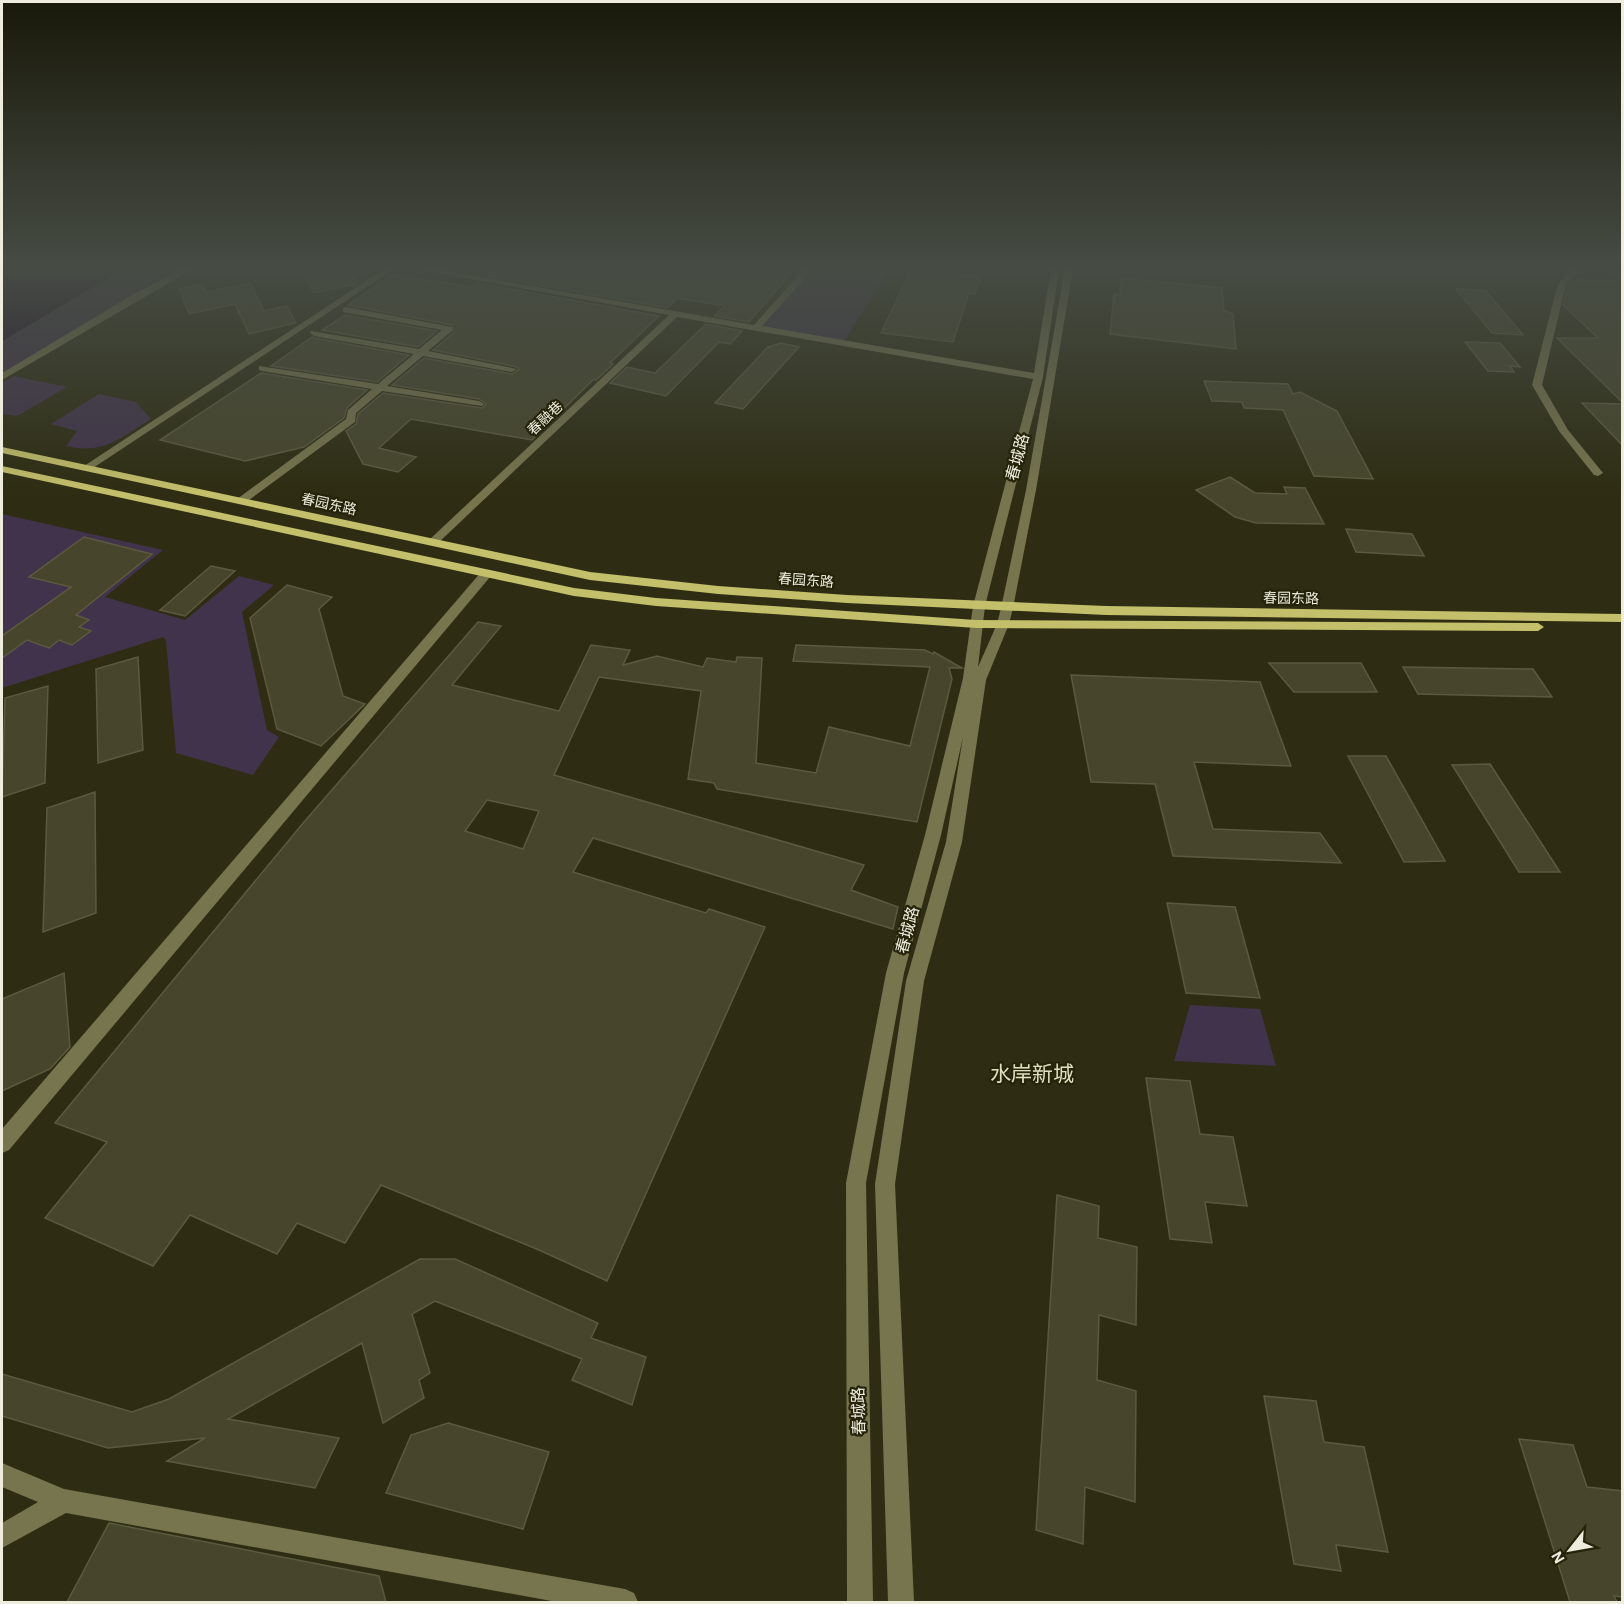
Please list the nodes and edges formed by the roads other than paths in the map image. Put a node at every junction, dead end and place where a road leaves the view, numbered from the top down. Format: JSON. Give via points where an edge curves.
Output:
{"nodes":[{"id":1,"x":56,"y":344,"type":"edge"},
{"id":2,"x":276,"y":344,"type":"edge"},
{"id":3,"x":376,"y":344,"type":"edge"},
{"id":4,"x":431,"y":344,"type":"edge"},
{"id":5,"x":643,"y":344,"type":"edge"},
{"id":6,"x":847,"y":344,"type":"edge"},
{"id":7,"x":1043,"y":344,"type":"edge"},
{"id":8,"x":1056,"y":344,"type":"edge"},
{"id":9,"x":1547,"y":344,"type":"edge"},
{"id":10,"x":422,"y":352,"type":"junction"},
{"id":11,"x":262,"y":368,"type":"dead end"},
{"id":12,"x":512,"y":369,"type":"dead end"},
{"id":13,"x":4,"y":375,"type":"edge"},
{"id":14,"x":1038,"y":377,"type":"junction"},
{"id":15,"x":378,"y":389,"type":"junction"},
{"id":16,"x":479,"y":404,"type":"dead end"},
{"id":17,"x":2,"y":450,"type":"edge"},
{"id":18,"x":86,"y":468,"type":"junction"},
{"id":19,"x":2,"y":469,"type":"edge"},
{"id":20,"x":1598,"y":473,"type":"dead end"},
{"id":21,"x":241,"y":501,"type":"junction"},
{"id":22,"x":433,"y":542,"type":"junction"},
{"id":23,"x":486,"y":574,"type":"junction"},
{"id":24,"x":977,"y":615,"type":"junction"},
{"id":25,"x":1005,"y":616,"type":"junction"},
{"id":26,"x":1623,"y":618,"type":"edge"},
{"id":27,"x":1623,"y":628,"type":"edge"},
{"id":28,"x":2,"y":1143,"type":"edge"},
{"id":29,"x":2,"y":1475,"type":"edge"},
{"id":30,"x":64,"y":1501,"type":"junction"},
{"id":31,"x":2,"y":1536,"type":"edge"},
{"id":32,"x":625,"y":1602,"type":"edge"},
{"id":33,"x":860,"y":1602,"type":"edge"},
{"id":34,"x":901,"y":1602,"type":"edge"}],
"edges":[{"from":1,"to":13,"type":"street"},
{"from":2,"to":18,"type":"street"},
{"from":3,"to":10,"type":"street"},
{"from":4,"to":10,"type":"street"},
{"from":5,"to":22,"type":"street","name":"春融巷"},
{"from":6,"to":14,"type":"street"},
{"from":7,"to":14,"type":"street","name":"春城路"},
{"from":8,"to":25,"type":"street","name":"春城路"},
{"from":9,"to":20,"type":"street","via":[[1537,385],[1564,431]]},
{"from":10,"to":12,"type":"street"},
{"from":10,"to":15,"type":"street"},
{"from":11,"to":15,"type":"street"},
{"from":14,"to":24,"type":"street","name":"春城路"},
{"from":15,"to":16,"type":"street"},
{"from":15,"to":21,"type":"street","via":[[351,412],[351,420]]},
{"from":17,"to":18,"type":"main road","name":"春园东路"},
{"from":18,"to":21,"type":"main road","name":"春园东路"},
{"from":19,"to":23,"type":"main road","name":"春园东路"},
{"from":21,"to":22,"type":"main road","name":"春园东路"},
{"from":22,"to":24,"type":"main road","name":"春园东路","via":[[591,576]]},
{"from":23,"to":24,"type":"main road","name":"春园东路","via":[[574,592],[656,602]]},
{"from":23,"to":28,"type":"street"},
{"from":24,"to":25,"type":"main road","name":"春园东路"},
{"from":24,"to":25,"type":"main road","name":"春园东路"},
{"from":24,"to":33,"type":"street","name":"春城路","via":[[970,678],[895,973],[856,1183]]},
{"from":25,"to":26,"type":"main road","name":"春园东路"},
{"from":25,"to":27,"type":"main road","name":"春园东路"},
{"from":25,"to":34,"type":"street","name":"春城路","via":[[979,680],[954,842],[915,981],[885,1184]]},
{"from":29,"to":30,"type":"street"},
{"from":30,"to":31,"type":"street"},
{"from":30,"to":32,"type":"street"}]}
